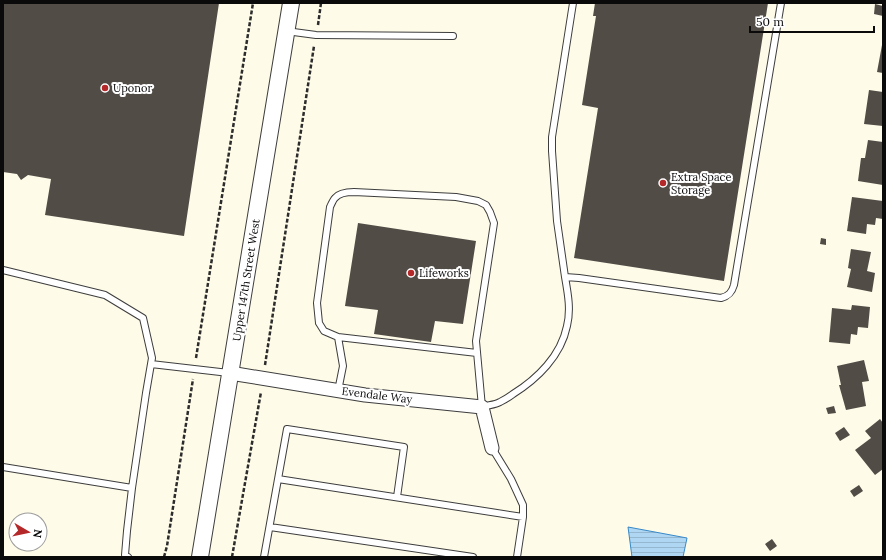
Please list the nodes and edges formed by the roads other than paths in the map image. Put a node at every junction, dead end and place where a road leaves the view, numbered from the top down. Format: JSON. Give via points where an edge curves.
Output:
{"nodes":[{"id":1,"x":291,"y":3,"type":"edge"},
{"id":2,"x":573,"y":3,"type":"edge"},
{"id":3,"x":781,"y":3,"type":"edge"},
{"id":4,"x":286,"y":31,"type":"junction"},
{"id":5,"x":453,"y":36,"type":"dead end"},
{"id":6,"x":3,"y":270,"type":"edge"},
{"id":7,"x":565,"y":277,"type":"junction"},
{"id":8,"x":338,"y":337,"type":"junction"},
{"id":9,"x":477,"y":353,"type":"junction"},
{"id":10,"x":152,"y":364,"type":"junction"},
{"id":11,"x":230,"y":373,"type":"junction"},
{"id":12,"x":338,"y":391,"type":"junction"},
{"id":13,"x":482,"y":406,"type":"junction"},
{"id":14,"x":492,"y":448,"type":"joint"},
{"id":15,"x":3,"y":467,"type":"edge"},
{"id":16,"x":278,"y":479,"type":"junction"},
{"id":17,"x":132,"y":488,"type":"junction"},
{"id":18,"x":397,"y":497,"type":"junction"},
{"id":19,"x":523,"y":517,"type":"junction"},
{"id":20,"x":270,"y":527,"type":"junction"},
{"id":21,"x":128,"y":557,"type":"edge"},
{"id":22,"x":200,"y":557,"type":"edge"},
{"id":23,"x":264,"y":557,"type":"edge"},
{"id":24,"x":473,"y":557,"type":"edge"},
{"id":25,"x":517,"y":557,"type":"edge"}],
"edges":[{"from":1,"to":4,"type":"street","name":"Upper 147th Street West"},
{"from":2,"to":7,"type":"lane","via":[[552,137],[557,221]]},
{"from":3,"to":7,"type":"lane","via":[[734,285],[729,295],[721,298]]},
{"from":4,"to":5,"type":"lane","via":[[316,35]]},
{"from":4,"to":11,"type":"street","name":"Upper 147th Street West"},
{"from":6,"to":10,"type":"lane","via":[[105,295],[143,318]]},
{"from":7,"to":13,"type":"lane","via":[[569,301],[568,318],[559,349],[549,364],[524,387],[500,403]]},
{"from":8,"to":9,"type":"lane"},
{"from":8,"to":9,"type":"lane","via":[[324,331],[319,323],[317,303],[330,208],[335,198],[346,192],[354,192],[456,198],[478,201],[486,205],[494,223],[476,341]]},
{"from":8,"to":12,"type":"lane","via":[[342,366]]},
{"from":9,"to":13,"type":"lane"},
{"from":10,"to":11,"type":"lane"},
{"from":10,"to":17,"type":"lane"},
{"from":11,"to":12,"type":"street","name":"Evendale Way"},
{"from":11,"to":22,"type":"street","name":"Upper 147th Street West"},
{"from":12,"to":13,"type":"street","name":"Evendale Way"},
{"from":13,"to":14,"type":"street"},
{"from":14,"to":19,"type":"lane","via":[[523,504]]},
{"from":15,"to":17,"type":"lane"},
{"from":16,"to":18,"type":"lane"},
{"from":16,"to":18,"type":"lane","via":[[287,429],[389,444],[404,447]]},
{"from":16,"to":20,"type":"lane"},
{"from":17,"to":21,"type":"lane","via":[[126,537],[125,555]]},
{"from":18,"to":19,"type":"lane"},
{"from":19,"to":25,"type":"lane"},
{"from":20,"to":23,"type":"lane"},
{"from":20,"to":24,"type":"lane"}]}
